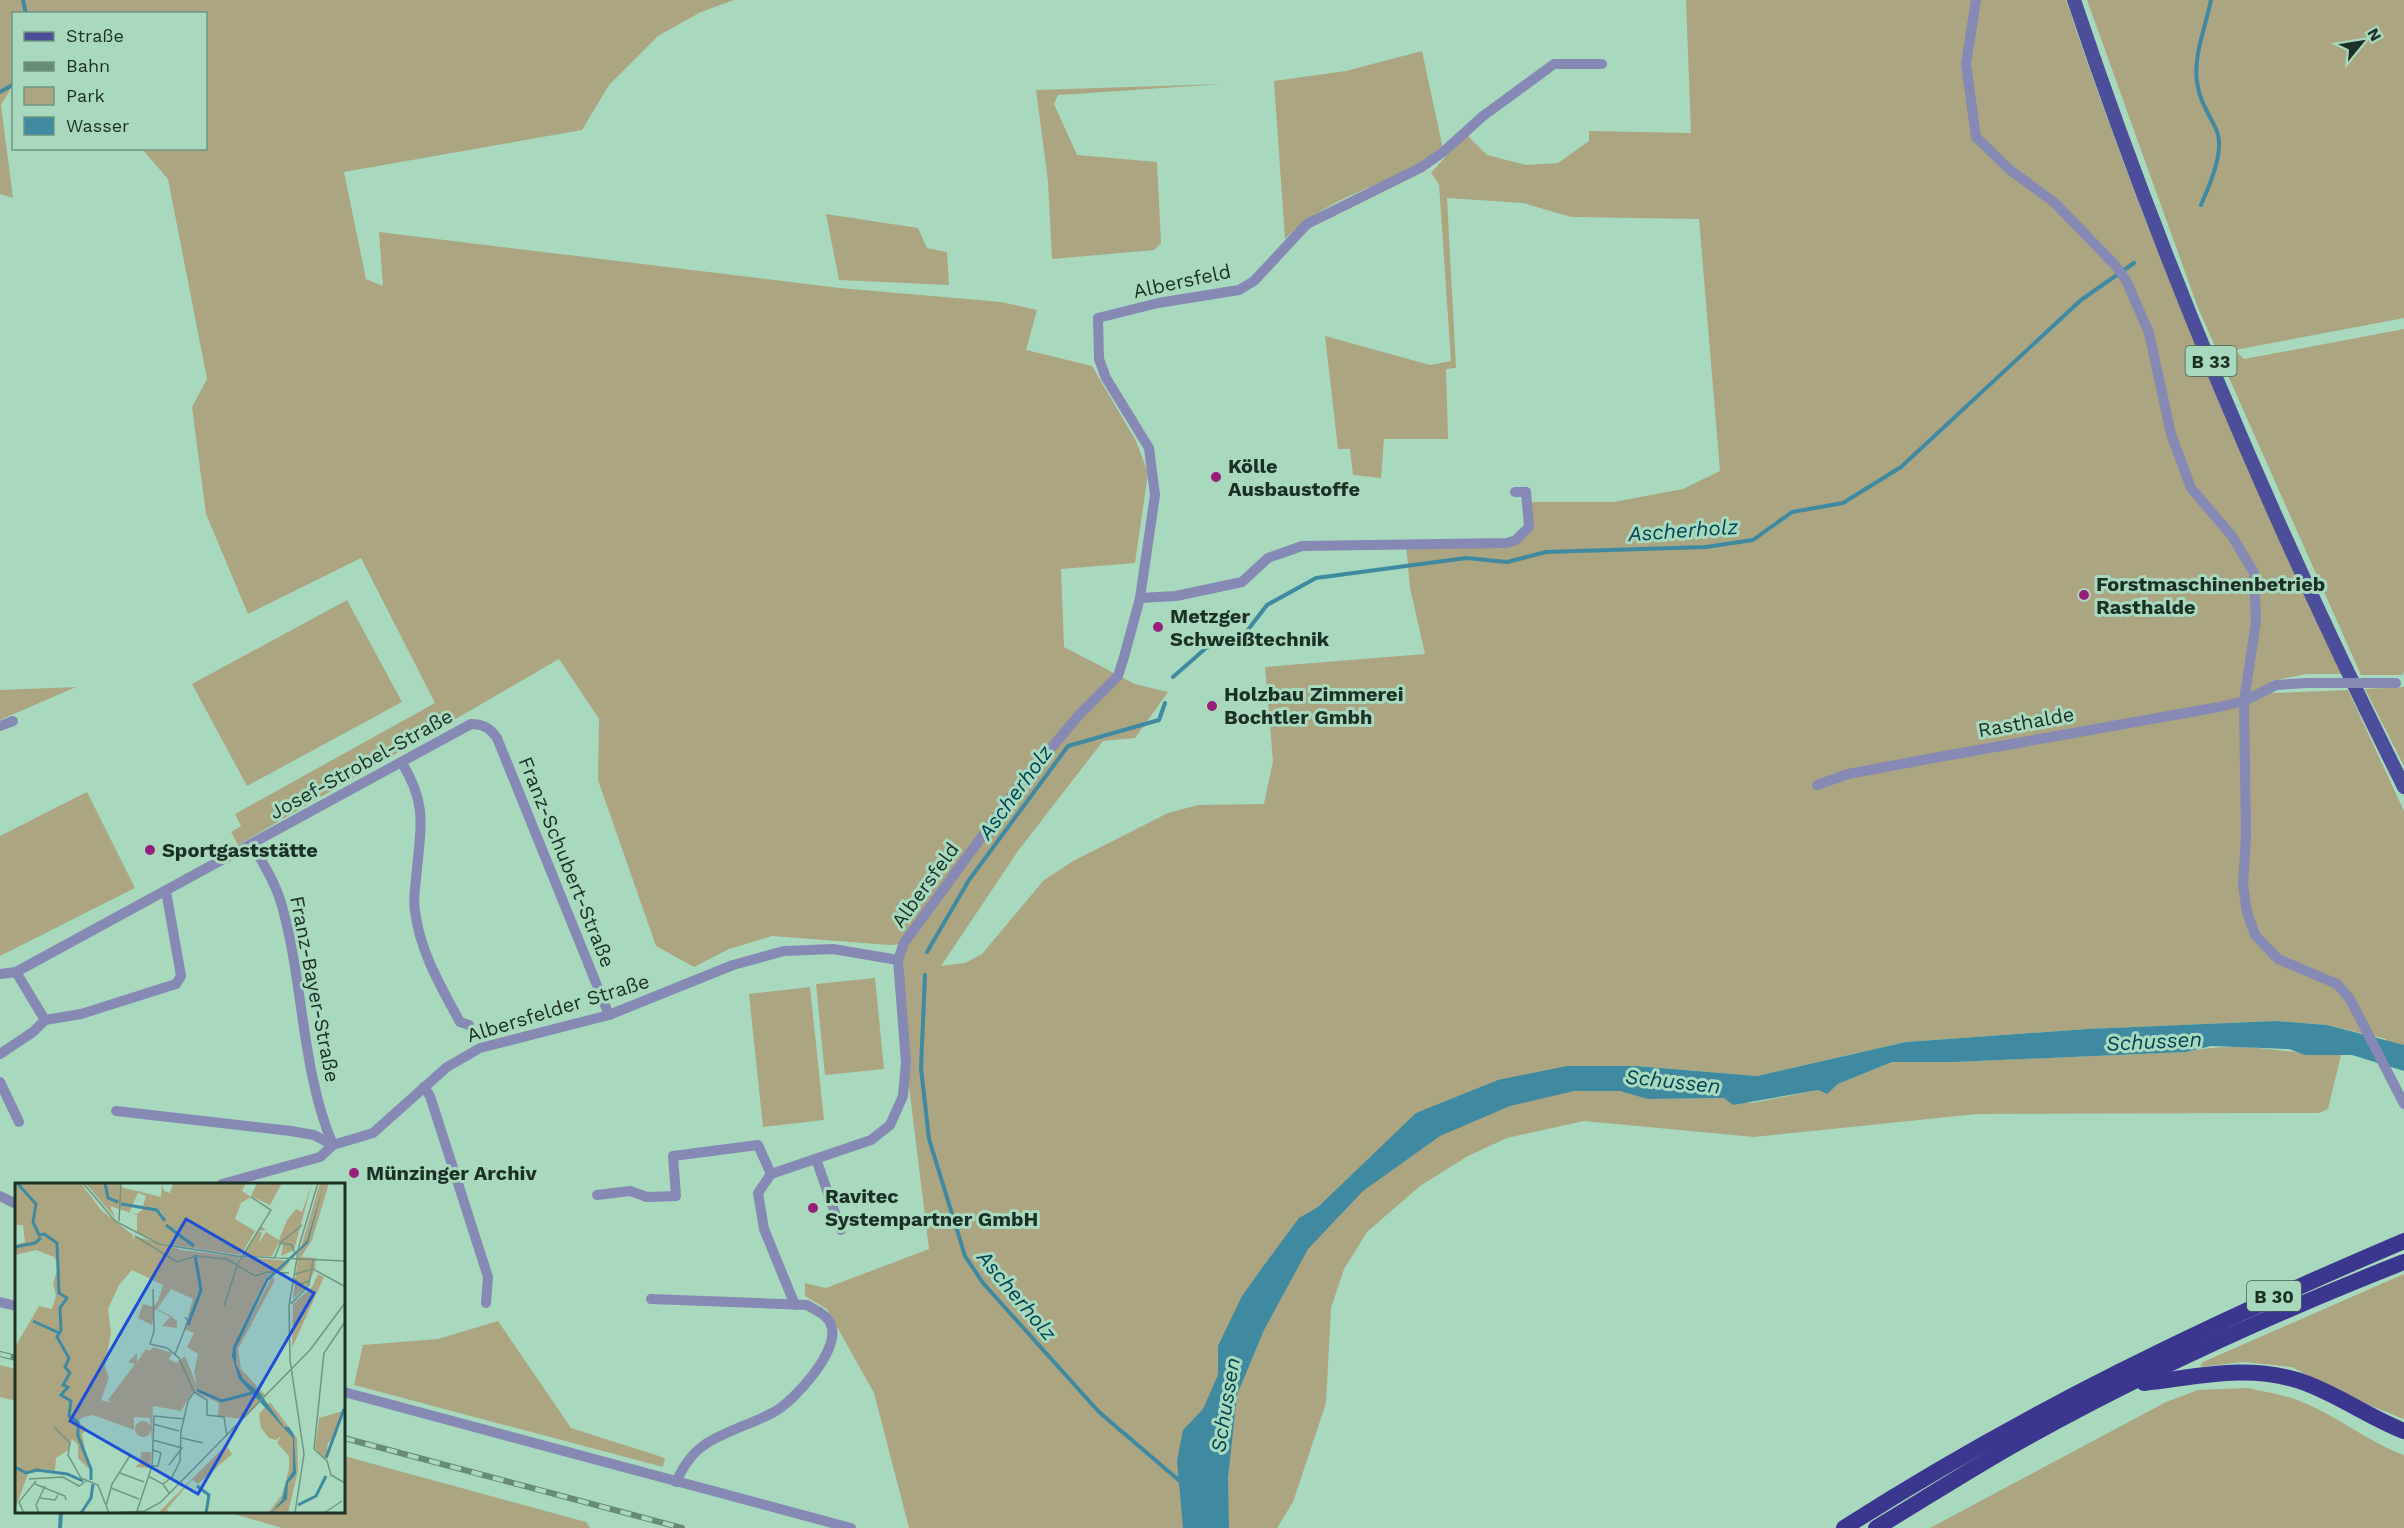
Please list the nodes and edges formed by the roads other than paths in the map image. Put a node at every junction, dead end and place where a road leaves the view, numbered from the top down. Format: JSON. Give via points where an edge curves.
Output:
{"nodes":[{"id":1,"x":1976,"y":0,"type":"edge"},
{"id":2,"x":2074,"y":0,"type":"edge"},
{"id":3,"x":1602,"y":64,"type":"dead end"},
{"id":4,"x":1515,"y":492,"type":"dead end"},
{"id":5,"x":1140,"y":598,"type":"junction"},
{"id":6,"x":2400,"y":683,"type":"edge"},
{"id":7,"x":2244,"y":701,"type":"junction"},
{"id":8,"x":13,"y":721,"type":"dead end"},
{"id":9,"x":0,"y":726,"type":"edge"},
{"id":10,"x":485,"y":726,"type":"joint"},
{"id":11,"x":402,"y":763,"type":"junction"},
{"id":12,"x":1817,"y":784,"type":"dead end"},
{"id":13,"x":2404,"y":787,"type":"edge"},
{"id":14,"x":252,"y":844,"type":"junction"},
{"id":15,"x":166,"y":891,"type":"junction"},
{"id":16,"x":898,"y":960,"type":"junction"},
{"id":17,"x":16,"y":972,"type":"junction"},
{"id":18,"x":0,"y":974,"type":"edge"},
{"id":19,"x":609,"y":1015,"type":"junction"},
{"id":20,"x":45,"y":1020,"type":"junction"},
{"id":21,"x":469,"y":1025,"type":"dead end"},
{"id":22,"x":0,"y":1054,"type":"edge"},
{"id":23,"x":0,"y":1082,"type":"edge"},
{"id":24,"x":424,"y":1087,"type":"junction"},
{"id":25,"x":2404,"y":1104,"type":"edge"},
{"id":26,"x":116,"y":1111,"type":"dead end"},
{"id":27,"x":19,"y":1122,"type":"dead end"},
{"id":28,"x":333,"y":1145,"type":"junction"},
{"id":29,"x":816,"y":1159,"type":"junction"},
{"id":30,"x":771,"y":1174,"type":"junction"},
{"id":31,"x":229,"y":1183,"type":"edge"},
{"id":32,"x":597,"y":1195,"type":"dead end"},
{"id":33,"x":0,"y":1196,"type":"edge"},
{"id":34,"x":15,"y":1203,"type":"edge"},
{"id":35,"x":841,"y":1230,"type":"dead end"},
{"id":36,"x":2404,"y":1241,"type":"edge"},
{"id":37,"x":2404,"y":1262,"type":"edge"},
{"id":38,"x":651,"y":1299,"type":"dead end"},
{"id":39,"x":0,"y":1302,"type":"edge"},
{"id":40,"x":486,"y":1303,"type":"dead end"},
{"id":41,"x":795,"y":1305,"type":"junction"},
{"id":42,"x":15,"y":1306,"type":"edge"},
{"id":43,"x":2157,"y":1377,"type":"junction"},
{"id":44,"x":345,"y":1392,"type":"edge"},
{"id":45,"x":2404,"y":1431,"type":"edge"},
{"id":46,"x":676,"y":1482,"type":"junction"},
{"id":47,"x":851,"y":1528,"type":"edge"},
{"id":48,"x":1844,"y":1528,"type":"edge"},
{"id":49,"x":1876,"y":1528,"type":"edge"}],
"edges":[{"from":1,"to":7,"type":"street","via":[[1966,64],[1976,137],[2010,170],[2055,203],[2126,280],[2149,333],[2171,434],[2191,488],[2232,536],[2254,573],[2256,622]]},
{"from":2,"to":13,"type":"main road","number":"B 33","via":[[2111,108],[2206,348],[2303,573]]},
{"from":3,"to":5,"type":"street","name":"Albersfeld","via":[[1554,64],[1422,167],[1307,224],[1254,281],[1239,290],[1158,303],[1098,318],[1099,359],[1106,378],[1149,448],[1155,495]]},
{"from":4,"to":5,"type":"street","via":[[1526,492],[1528,527],[1516,540],[1507,543],[1302,546],[1268,558],[1242,582],[1176,596]]},
{"from":5,"to":16,"type":"street","name":"Albersfeld","via":[[1118,676],[1019,786],[904,944]]},
{"from":6,"to":7,"type":"street","name":"Rasthalde","bridge":true,"via":[[2276,685]]},
{"from":7,"to":12,"type":"street","name":"Rasthalde","via":[[1860,772]]},
{"from":7,"to":25,"type":"street","via":[[2243,885],[2255,935],[2278,958],[2337,984],[2355,1008]]},
{"from":8,"to":9,"type":"street"},
{"from":10,"to":11,"type":"street","name":"Josef-Strobel-Straße","via":[[471,724]]},
{"from":10,"to":19,"type":"street","name":"Franz-Schubert-Straße","via":[[497,738]]},
{"from":11,"to":14,"type":"street","name":"Josef-Strobel-Straße"},
{"from":11,"to":21,"type":"street","via":[[420,798],[414,908],[418,934],[460,1022]]},
{"from":14,"to":15,"type":"street","name":"Josef-Strobel-Straße"},
{"from":14,"to":28,"type":"street","name":"Franz-Bayer-Straße","via":[[282,906],[310,1059],[324,1124]]},
{"from":15,"to":17,"type":"street","name":"Josef-Strobel-Straße"},
{"from":15,"to":20,"type":"street","via":[[182,976],[176,984],[81,1014]]},
{"from":16,"to":19,"type":"street","name":"Albersfelder Straße","via":[[832,949],[784,951],[733,965]]},
{"from":16,"to":29,"type":"street","via":[[906,1062],[903,1096],[890,1125],[872,1140]]},
{"from":17,"to":18,"type":"street","name":"Josef-Strobel-Straße"},
{"from":17,"to":20,"type":"street"},
{"from":19,"to":24,"type":"street","name":"Albersfelder Straße","via":[[480,1048],[447,1066]]},
{"from":20,"to":22,"type":"street"},
{"from":23,"to":27,"type":"street"},
{"from":24,"to":28,"type":"street","name":"Albersfelder Straße","via":[[373,1133]]},
{"from":24,"to":40,"type":"street","via":[[488,1276]]},
{"from":26,"to":28,"type":"street","via":[[291,1131],[314,1135]]},
{"from":28,"to":31,"type":"street","name":"Albersfelder Straße","via":[[320,1158]]},
{"from":29,"to":30,"type":"street"},
{"from":29,"to":35,"type":"street"},
{"from":30,"to":32,"type":"street","via":[[758,1145],[673,1156],[676,1196],[647,1197],[630,1191]]},
{"from":30,"to":41,"type":"street","via":[[758,1193],[764,1229]]},
{"from":33,"to":34,"type":"street"},
{"from":36,"to":48,"type":"highway","number":"B 30","via":[[2261,1302],[2147,1357],[2011,1429]]},
{"from":37,"to":43,"type":"highway","number":"B 30","via":[[2332,1291]]},
{"from":38,"to":41,"type":"street"},
{"from":39,"to":42,"type":"street"},
{"from":41,"to":46,"type":"street","via":[[807,1305],[831,1324],[833,1340],[827,1354],[777,1411],[703,1445],[682,1468]]},
{"from":43,"to":45,"type":"highway","via":[[2225,1371],[2277,1376],[2301,1382]]},
{"from":43,"to":49,"type":"highway","via":[[2134,1383],[2017,1443]]},
{"from":44,"to":46,"type":"street"},
{"from":46,"to":47,"type":"street"}]}
